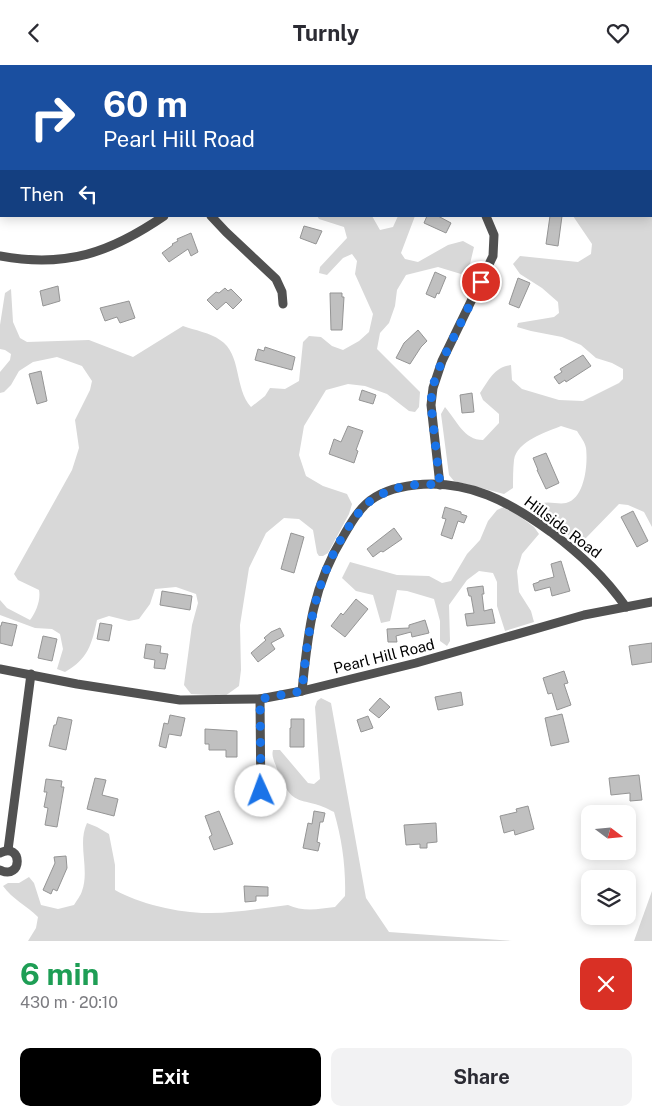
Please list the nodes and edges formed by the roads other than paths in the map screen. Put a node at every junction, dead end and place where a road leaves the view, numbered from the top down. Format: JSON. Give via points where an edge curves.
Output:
{"nodes":[{"id":1,"x":162,"y":217,"type":"edge"},
{"id":2,"x":212,"y":217,"type":"edge"},
{"id":3,"x":486,"y":217,"type":"edge"},
{"id":4,"x":0,"y":256,"type":"edge"},
{"id":5,"x":284,"y":304,"type":"dead end"},
{"id":6,"x":440,"y":485,"type":"junction"},
{"id":7,"x":652,"y":602,"type":"edge"},
{"id":8,"x":626,"y":607,"type":"junction"},
{"id":9,"x":0,"y":669,"type":"edge"},
{"id":10,"x":31,"y":674,"type":"junction"},
{"id":11,"x":302,"y":691,"type":"junction"},
{"id":12,"x":260,"y":699,"type":"junction"},
{"id":13,"x":261,"y":807,"type":"dead end"},
{"id":14,"x":4,"y":852,"type":"edge"},
{"id":15,"x":0,"y":870,"type":"edge"}],
"edges":[{"from":1,"to":4,"type":"street","via":[[122,243],[81,257],[41,260]]},
{"from":2,"to":5,"type":"street","via":[[276,279]]},
{"from":3,"to":6,"type":"street","via":[[494,235],[493,256],[432,388]]},
{"from":6,"to":8,"type":"street","name":"Hillside Road","via":[[491,495],[526,514],[596,569]]},
{"from":6,"to":11,"type":"street","name":"Hillside Road","via":[[409,486],[385,492],[366,504],[351,524],[330,560],[318,591],[308,635]]},
{"from":7,"to":8,"type":"street","name":"Pearl Hill Road"},
{"from":8,"to":11,"type":"street","name":"Pearl Hill Road","via":[[584,615]]},
{"from":9,"to":10,"type":"street","name":"Pearl Hill Road"},
{"from":10,"to":12,"type":"street","name":"Pearl Hill Road","via":[[180,700]]},
{"from":10,"to":14,"type":"street"},
{"from":11,"to":12,"type":"street","name":"Pearl Hill Road"},
{"from":12,"to":13,"type":"street"},
{"from":14,"to":15,"type":"street","via":[[13,852],[17,864],[10,872]]}]}
